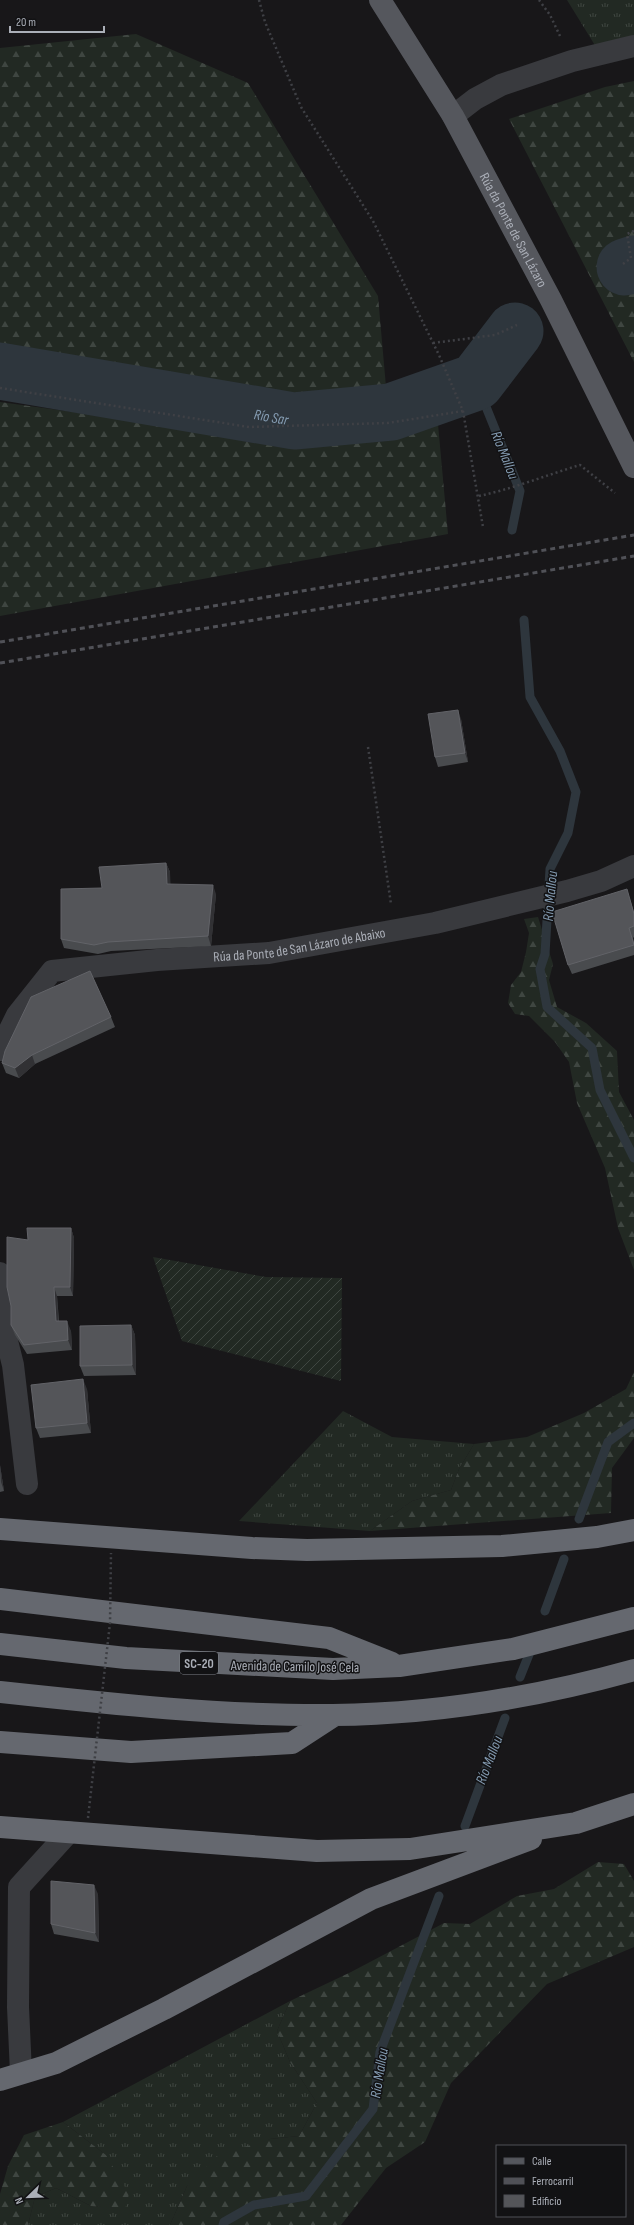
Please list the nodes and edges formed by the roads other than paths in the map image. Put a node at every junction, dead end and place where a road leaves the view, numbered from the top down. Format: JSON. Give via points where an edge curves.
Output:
{"nodes":[{"id":1,"x":380,"y":0,"type":"edge"},
{"id":2,"x":634,"y":46,"type":"edge"},
{"id":3,"x":453,"y":116,"type":"junction"},
{"id":4,"x":634,"y":466,"type":"edge"},
{"id":5,"x":634,"y":866,"type":"edge"},
{"id":6,"x":0,"y":1050,"type":"edge"},
{"id":7,"x":0,"y":1273,"type":"edge"},
{"id":8,"x":27,"y":1484,"type":"dead end"},
{"id":9,"x":0,"y":1529,"type":"edge"},
{"id":10,"x":634,"y":1530,"type":"edge"},
{"id":11,"x":0,"y":1599,"type":"edge"},
{"id":12,"x":634,"y":1618,"type":"edge"},
{"id":13,"x":0,"y":1644,"type":"edge"},
{"id":14,"x":399,"y":1666,"type":"junction"},
{"id":15,"x":634,"y":1670,"type":"edge"},
{"id":16,"x":0,"y":1692,"type":"edge"},
{"id":17,"x":335,"y":1715,"type":"junction"},
{"id":18,"x":0,"y":1742,"type":"edge"},
{"id":19,"x":634,"y":1804,"type":"edge"},
{"id":20,"x":576,"y":1823,"type":"junction"},
{"id":21,"x":0,"y":1827,"type":"edge"},
{"id":22,"x":69,"y":1832,"type":"junction"},
{"id":23,"x":21,"y":2073,"type":"junction"},
{"id":24,"x":0,"y":2080,"type":"edge"}],
"edges":[{"from":1,"to":3,"type":"main road","name":"Rúa da Ponte de San Lázaro"},
{"from":2,"to":3,"type":"street","via":[[572,61],[501,85],[475,99]]},
{"from":3,"to":4,"type":"main road","name":"Rúa da Ponte de San Lázaro","via":[[551,300]]},
{"from":5,"to":6,"type":"street","name":"Rúa da Ponte de San Lázaro de Abaixo","via":[[601,881],[536,899],[435,923],[269,953],[157,960],[52,971],[17,1015]]},
{"from":7,"to":8,"type":"street","via":[[4,1329],[13,1365]]},
{"from":9,"to":10,"type":"highway","via":[[307,1550],[502,1546],[597,1537]]},
{"from":11,"to":14,"type":"highway","via":[[329,1638]]},
{"from":12,"to":14,"type":"highway","name":"Avenida de Camilo José Cela","number":"SC-20","via":[[513,1649]]},
{"from":13,"to":14,"type":"highway","name":"Avenida de Camilo José Cela","number":"SC-20","via":[[126,1658],[279,1668]]},
{"from":15,"to":17,"type":"highway","via":[[523,1696],[438,1708]]},
{"from":16,"to":17,"type":"highway","via":[[136,1707],[274,1715]]},
{"from":17,"to":18,"type":"highway","via":[[292,1743],[132,1752]]},
{"from":19,"to":20,"type":"highway"},
{"from":20,"to":22,"type":"highway","via":[[410,1849],[325,1851]]},
{"from":20,"to":23,"type":"highway","via":[[371,1899],[56,2063]]},
{"from":21,"to":22,"type":"highway"},
{"from":22,"to":23,"type":"street","via":[[19,1887],[18,2007]]},
{"from":23,"to":24,"type":"highway"}]}
